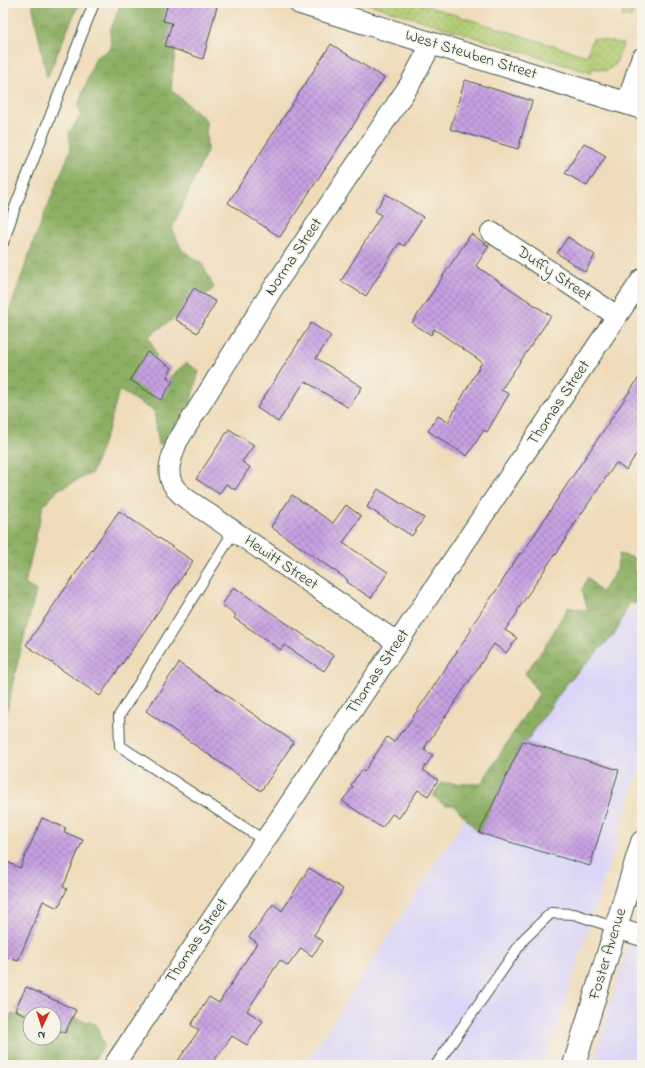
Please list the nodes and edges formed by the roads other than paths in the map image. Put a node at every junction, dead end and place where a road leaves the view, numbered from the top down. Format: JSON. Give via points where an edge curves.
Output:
{"nodes":[{"id":1,"x":94,"y":3,"type":"edge"},
{"id":2,"x":300,"y":3,"type":"edge"},
{"id":3,"x":432,"y":43,"type":"junction"},
{"id":4,"x":642,"y":59,"type":"edge"},
{"id":5,"x":635,"y":106,"type":"edge"},
{"id":6,"x":490,"y":232,"type":"dead end"},
{"id":7,"x":3,"y":244,"type":"edge"},
{"id":8,"x":642,"y":279,"type":"edge"},
{"id":9,"x":617,"y":316,"type":"junction"},
{"id":10,"x":170,"y":476,"type":"joint"},
{"id":11,"x":234,"y":531,"type":"junction"},
{"id":12,"x":398,"y":643,"type":"junction"},
{"id":13,"x":265,"y":840,"type":"junction"},
{"id":14,"x":642,"y":842,"type":"edge"},
{"id":15,"x":638,"y":868,"type":"edge"},
{"id":16,"x":616,"y":928,"type":"junction"},
{"id":17,"x":642,"y":936,"type":"edge"},
{"id":18,"x":114,"y":1065,"type":"edge"},
{"id":19,"x":436,"y":1065,"type":"edge"},
{"id":20,"x":574,"y":1065,"type":"edge"}],
"edges":[{"from":1,"to":7,"type":"lane"},
{"from":2,"to":3,"type":"main road","name":"West Steuben Street"},
{"from":3,"to":5,"type":"main road","name":"West Steuben Street"},
{"from":3,"to":10,"type":"street","name":"Norma Street","via":[[410,84],[272,290],[177,442],[171,459]]},
{"from":4,"to":5,"type":"main road"},
{"from":6,"to":9,"type":"street","name":"Duffy Street"},
{"from":8,"to":9,"type":"street","name":"Thomas Street"},
{"from":9,"to":12,"type":"street","name":"Thomas Street"},
{"from":10,"to":11,"type":"street","name":"Hewitt Street","via":[[174,488]]},
{"from":11,"to":12,"type":"street","name":"Hewitt Street"},
{"from":11,"to":13,"type":"lane","via":[[119,716],[120,746]]},
{"from":12,"to":13,"type":"street","name":"Thomas Street"},
{"from":13,"to":18,"type":"street","name":"Thomas Street"},
{"from":14,"to":15,"type":"main road","name":"Foster Avenue"},
{"from":15,"to":16,"type":"main road","name":"Foster Avenue"},
{"from":16,"to":17,"type":"street"},
{"from":16,"to":19,"type":"lane","via":[[574,914],[551,913],[524,939]]},
{"from":16,"to":20,"type":"main road","name":"Foster Avenue"}]}
